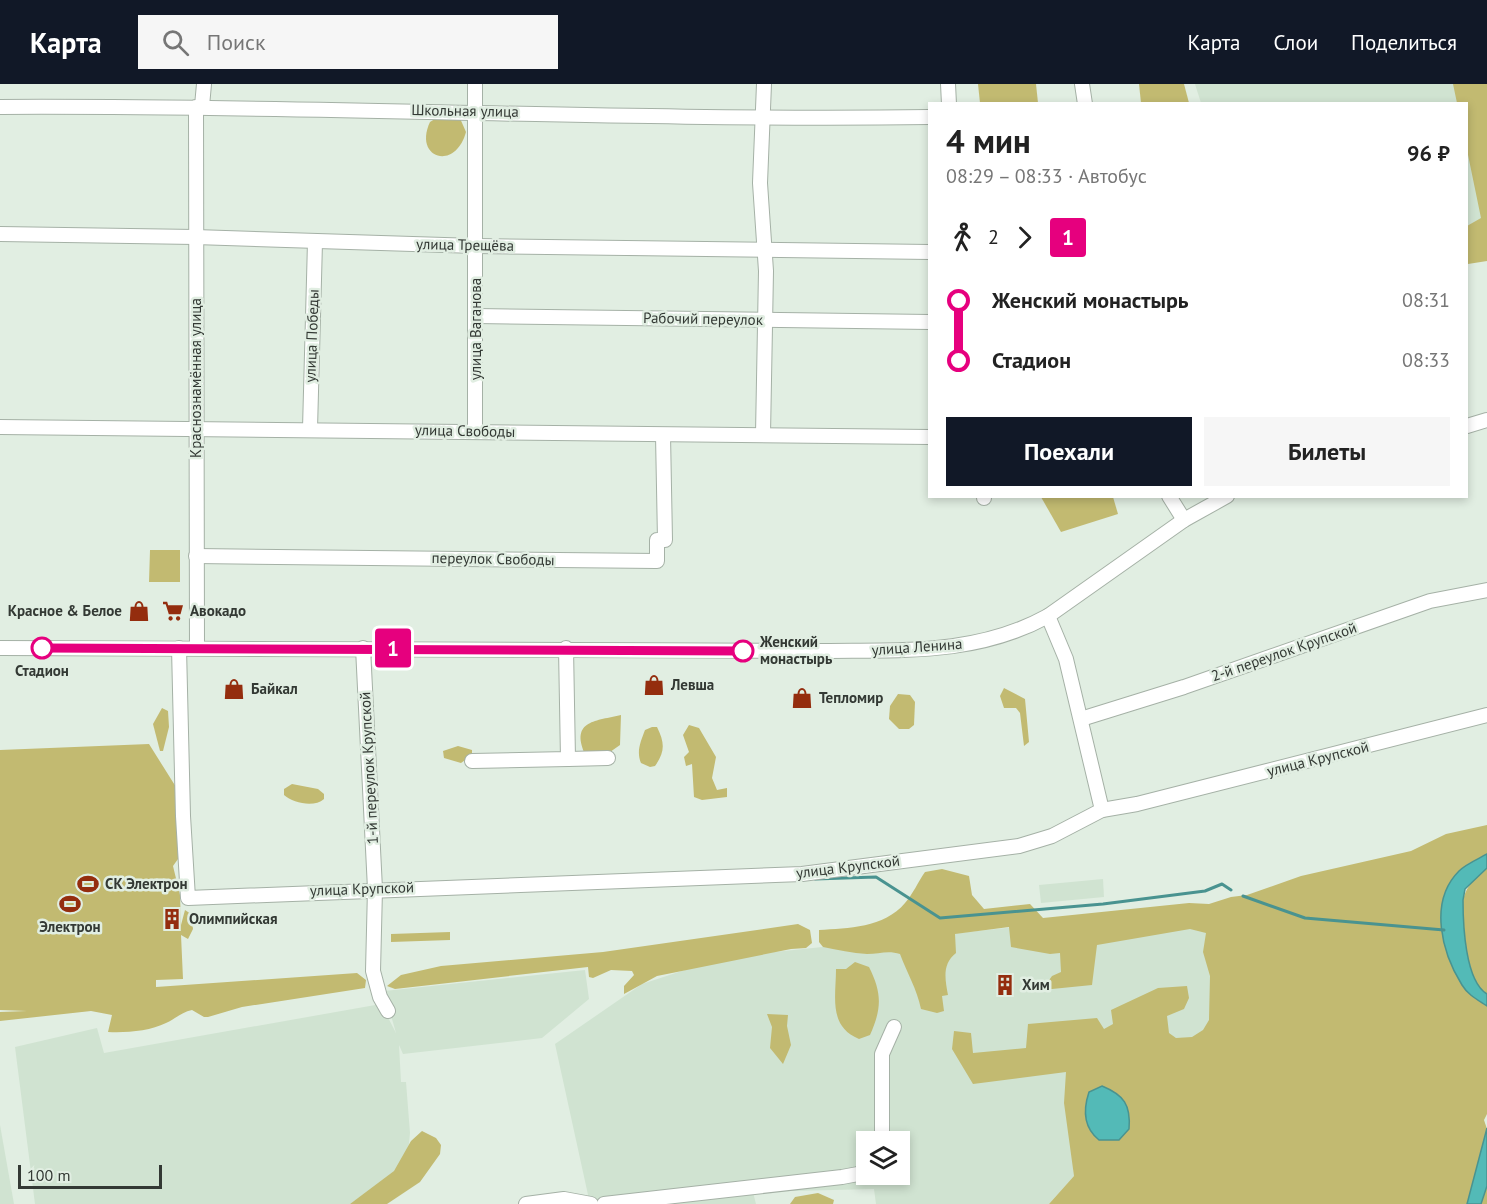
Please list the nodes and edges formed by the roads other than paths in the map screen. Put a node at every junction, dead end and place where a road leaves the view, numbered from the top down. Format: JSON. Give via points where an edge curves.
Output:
{"nodes":[{"id":1,"x":204,"y":84,"type":"edge"},
{"id":2,"x":475,"y":84,"type":"edge"},
{"id":3,"x":764,"y":84,"type":"edge"},
{"id":4,"x":948,"y":84,"type":"edge"},
{"id":5,"x":1082,"y":84,"type":"edge"},
{"id":6,"x":950,"y":102,"type":"edge"},
{"id":7,"x":1085,"y":102,"type":"edge"},
{"id":8,"x":0,"y":107,"type":"edge"},
{"id":9,"x":199,"y":107,"type":"junction"},
{"id":10,"x":475,"y":111,"type":"junction"},
{"id":11,"x":928,"y":117,"type":"edge"},
{"id":12,"x":763,"y":119,"type":"junction"},
{"id":13,"x":0,"y":234,"type":"edge"},
{"id":14,"x":195,"y":237,"type":"junction"},
{"id":15,"x":315,"y":242,"type":"junction"},
{"id":16,"x":476,"y":246,"type":"junction"},
{"id":17,"x":763,"y":249,"type":"junction"},
{"id":18,"x":928,"y":252,"type":"edge"},
{"id":19,"x":476,"y":316,"type":"junction"},
{"id":20,"x":765,"y":320,"type":"junction"},
{"id":21,"x":928,"y":322,"type":"edge"},
{"id":22,"x":1487,"y":420,"type":"edge"},
{"id":23,"x":1468,"y":426,"type":"edge"},
{"id":24,"x":0,"y":427,"type":"edge"},
{"id":25,"x":310,"y":429,"type":"junction"},
{"id":26,"x":197,"y":431,"type":"junction"},
{"id":27,"x":475,"y":431,"type":"junction"},
{"id":28,"x":763,"y":434,"type":"junction"},
{"id":29,"x":663,"y":435,"type":"junction"},
{"id":30,"x":928,"y":437,"type":"edge"},
{"id":31,"x":1170,"y":498,"type":"edge"},
{"id":32,"x":1223,"y":498,"type":"edge"},
{"id":33,"x":1184,"y":520,"type":"junction"},
{"id":34,"x":196,"y":556,"type":"junction"},
{"id":35,"x":1487,"y":590,"type":"edge"},
{"id":36,"x":1048,"y":616,"type":"junction"},
{"id":37,"x":0,"y":648,"type":"edge"},
{"id":38,"x":179,"y":648,"type":"junction"},
{"id":39,"x":197,"y":648,"type":"junction"},
{"id":40,"x":363,"y":648,"type":"junction"},
{"id":41,"x":566,"y":648,"type":"junction"},
{"id":42,"x":1487,"y":715,"type":"edge"},
{"id":43,"x":1081,"y":719,"type":"junction"},
{"id":44,"x":608,"y":758,"type":"dead end"},
{"id":45,"x":568,"y":759,"type":"junction"},
{"id":46,"x":472,"y":761,"type":"dead end"},
{"id":47,"x":1102,"y":810,"type":"junction"},
{"id":48,"x":375,"y":889,"type":"junction"},
{"id":49,"x":388,"y":1011,"type":"dead end"},
{"id":50,"x":894,"y":1027,"type":"dead end"},
{"id":51,"x":882,"y":1131,"type":"edge"},
{"id":52,"x":856,"y":1174,"type":"edge"},
{"id":53,"x":526,"y":1204,"type":"edge"},
{"id":54,"x":591,"y":1204,"type":"edge"},
{"id":55,"x":604,"y":1204,"type":"edge"}],
"edges":[{"from":1,"to":9,"type":"street","name":"Краснознамённая улица"},
{"from":2,"to":10,"type":"street","name":"улица Ваганова"},
{"from":3,"to":12,"type":"street"},
{"from":4,"to":6,"type":"street"},
{"from":5,"to":7,"type":"street"},
{"from":8,"to":9,"type":"street","name":"Школьная улица"},
{"from":9,"to":10,"type":"street","name":"Школьная улица"},
{"from":9,"to":14,"type":"street","name":"Краснознамённая улица"},
{"from":10,"to":12,"type":"street","name":"Школьная улица"},
{"from":10,"to":16,"type":"street","name":"улица Ваганова"},
{"from":11,"to":12,"type":"street","name":"Школьная улица"},
{"from":12,"to":17,"type":"street"},
{"from":13,"to":14,"type":"street","name":"улица Трещёва"},
{"from":14,"to":15,"type":"street","name":"улица Трещёва"},
{"from":14,"to":26,"type":"street","name":"Краснознамённая улица"},
{"from":15,"to":16,"type":"street","name":"улица Трещёва"},
{"from":15,"to":25,"type":"street","name":"улица Победы"},
{"from":16,"to":17,"type":"street","name":"улица Трещёва"},
{"from":16,"to":19,"type":"street","name":"улица Ваганова"},
{"from":17,"to":18,"type":"street","name":"улица Трещёва"},
{"from":17,"to":20,"type":"street"},
{"from":19,"to":20,"type":"street","name":"Рабочий переулок"},
{"from":19,"to":27,"type":"street","name":"улица Ваганова"},
{"from":20,"to":21,"type":"street","name":"Рабочий переулок"},
{"from":20,"to":28,"type":"street"},
{"from":22,"to":23,"type":"street"},
{"from":24,"to":26,"type":"street","name":"улица Свободы"},
{"from":25,"to":26,"type":"street","name":"улица Свободы"},
{"from":25,"to":27,"type":"street","name":"улица Свободы"},
{"from":26,"to":34,"type":"street","name":"Краснознамённая улица"},
{"from":27,"to":29,"type":"street","name":"улица Свободы"},
{"from":28,"to":29,"type":"street","name":"улица Свободы"},
{"from":28,"to":30,"type":"street","name":"улица Свободы"},
{"from":29,"to":34,"type":"street","name":"переулок Свободы","via":[[665,540],[657,540],[657,561]]},
{"from":31,"to":33,"type":"street"},
{"from":32,"to":33,"type":"street","name":"улица Ленина"},
{"from":33,"to":36,"type":"street","name":"улица Ленина"},
{"from":34,"to":39,"type":"street","name":"Краснознамённая улица"},
{"from":35,"to":43,"type":"street","name":"2-й переулок Крупской","via":[[1431,601]]},
{"from":36,"to":41,"type":"street","name":"улица Ленина","via":[[1001,638],[911,650]]},
{"from":36,"to":43,"type":"street","via":[[1066,659]]},
{"from":37,"to":38,"type":"street","name":"улица Ленина"},
{"from":38,"to":39,"type":"street","name":"улица Ленина"},
{"from":38,"to":48,"type":"street","name":"улица Крупской","via":[[188,898]]},
{"from":39,"to":40,"type":"street","name":"улица Ленина"},
{"from":40,"to":41,"type":"street","name":"улица Ленина"},
{"from":40,"to":48,"type":"street","name":"1-й переулок Крупской"},
{"from":41,"to":45,"type":"street"},
{"from":42,"to":47,"type":"street","name":"улица Крупской"},
{"from":43,"to":47,"type":"street"},
{"from":44,"to":45,"type":"street"},
{"from":45,"to":46,"type":"street"},
{"from":47,"to":48,"type":"street","name":"улица Крупской","via":[[1052,836],[1019,846],[802,874]]},
{"from":48,"to":49,"type":"street","name":"1-й переулок Крупской","via":[[373,971]]},
{"from":50,"to":51,"type":"street","via":[[882,1054]]},
{"from":52,"to":55,"type":"street"},
{"from":53,"to":54,"type":"street","via":[[564,1199]]}]}
